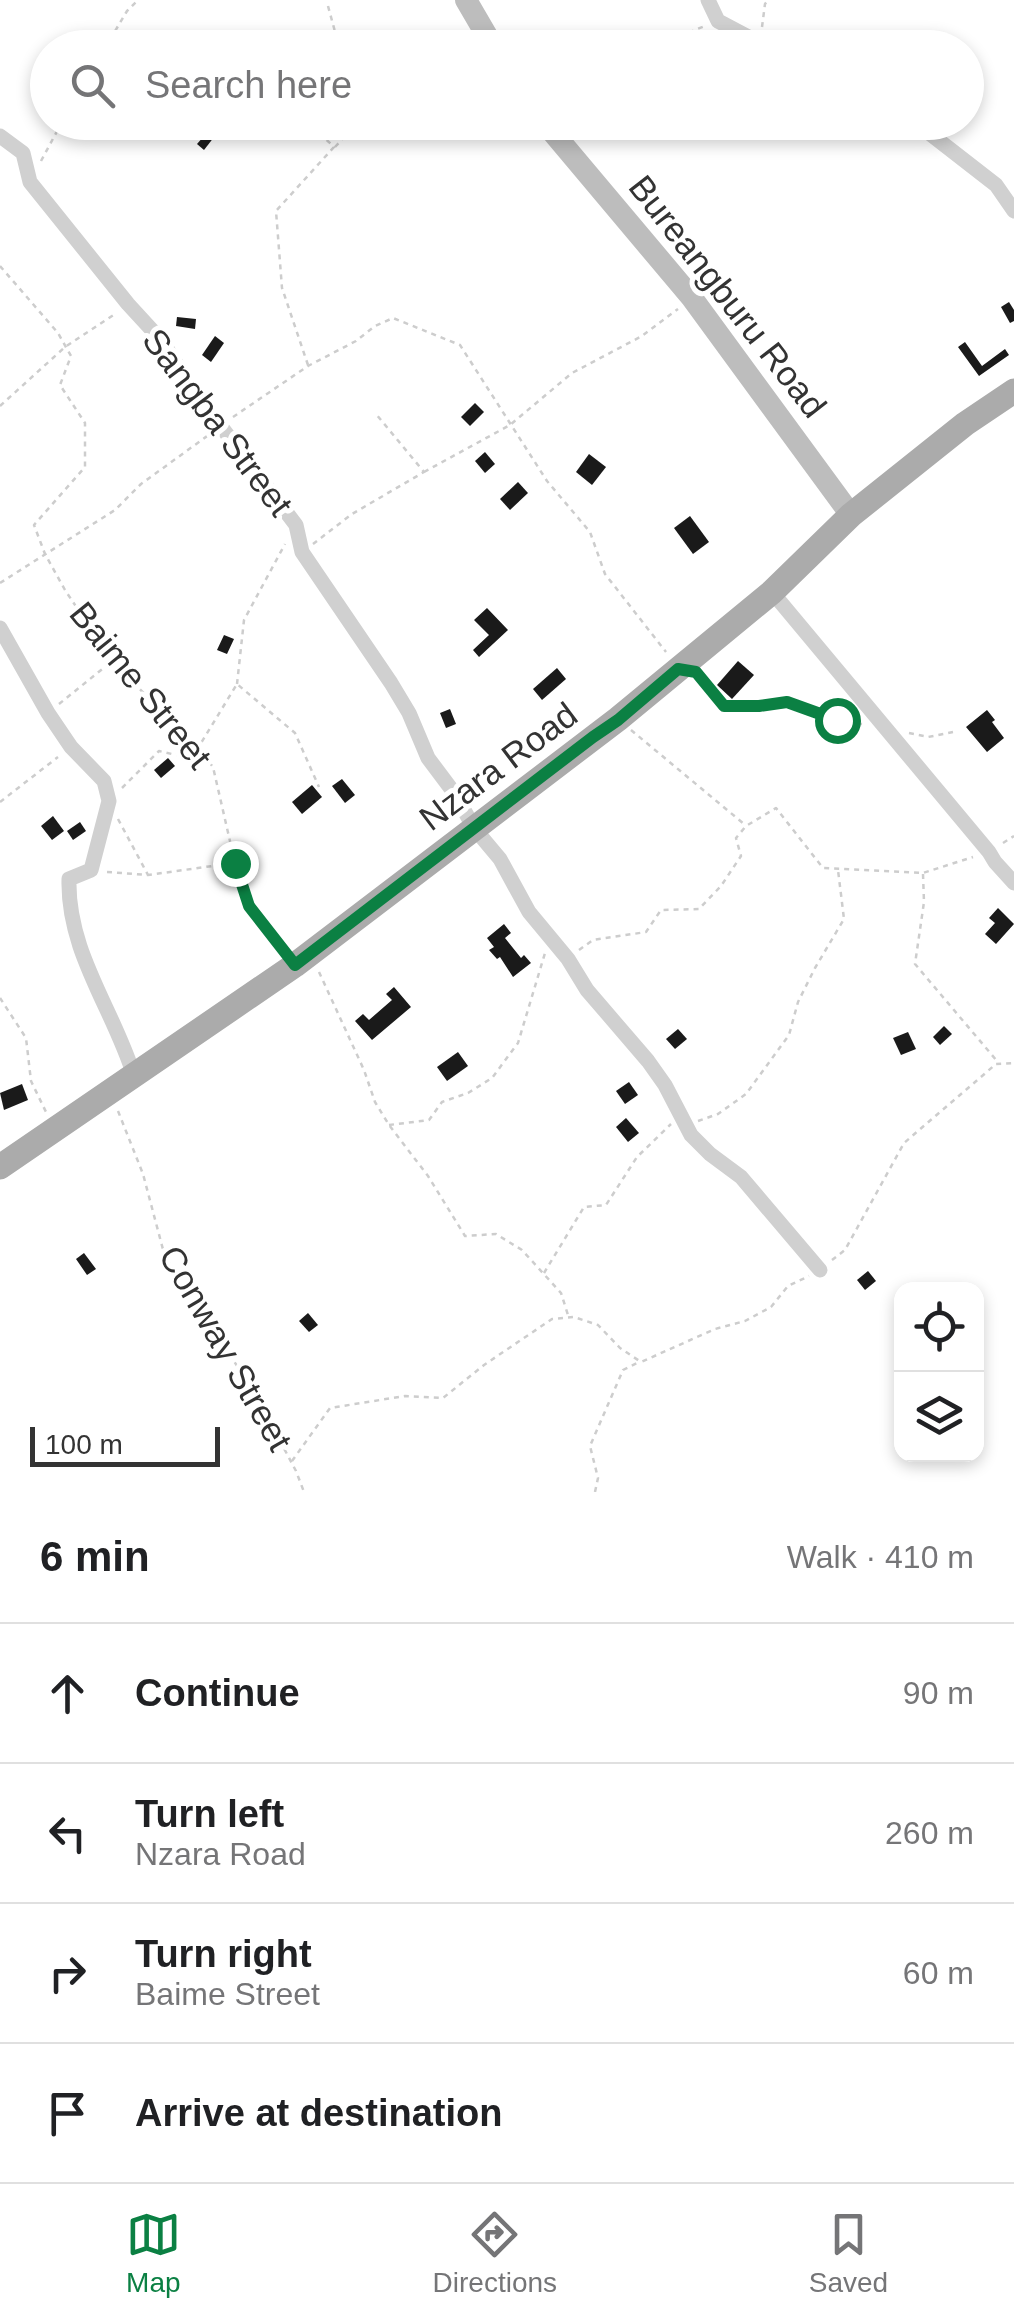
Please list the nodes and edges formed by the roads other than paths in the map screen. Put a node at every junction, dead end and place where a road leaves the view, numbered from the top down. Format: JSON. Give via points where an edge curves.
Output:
{"nodes":[{"id":1,"x":466,"y":0,"type":"edge"},
{"id":2,"x":708,"y":0,"type":"edge"},
{"id":3,"x":484,"y":30,"type":"edge"},
{"id":4,"x":735,"y":30,"type":"edge"},
{"id":5,"x":0,"y":136,"type":"edge"},
{"id":6,"x":559,"y":140,"type":"edge"},
{"id":7,"x":938,"y":140,"type":"edge"},
{"id":8,"x":1014,"y":211,"type":"edge"},
{"id":9,"x":1014,"y":391,"type":"edge"},
{"id":10,"x":851,"y":515,"type":"junction"},
{"id":11,"x":772,"y":592,"type":"junction"},
{"id":12,"x":0,"y":628,"type":"edge"},
{"id":13,"x":474,"y":828,"type":"junction"},
{"id":14,"x":1014,"y":883,"type":"edge"},
{"id":15,"x":134,"y":1076,"type":"junction"},
{"id":16,"x":0,"y":1167,"type":"edge"},
{"id":17,"x":820,"y":1270,"type":"road end"}],
"edges":[{"from":1,"to":3,"type":"street"},
{"from":2,"to":4,"type":"street","via":[[718,21]]},
{"from":5,"to":13,"type":"street","name":"Sangba Street","via":[[22,153],[30,182],[162,341],[296,525],[302,552],[391,683],[428,758]]},
{"from":6,"to":10,"type":"street","name":"Bureangburu Road","via":[[692,298]]},
{"from":7,"to":8,"type":"street","via":[[996,185]]},
{"from":9,"to":10,"type":"main road","name":"Nzara Road"},
{"from":10,"to":11,"type":"main road","name":"Nzara Road"},
{"from":11,"to":13,"type":"main road","name":"Nzara Road"},
{"from":11,"to":14,"type":"street"},
{"from":12,"to":15,"type":"street","via":[[48,713],[104,781],[109,802],[91,870],[70,879],[69,894],[79,949]]},
{"from":13,"to":15,"type":"main road","name":"Nzara Road"},
{"from":13,"to":17,"type":"street","name":"Sangba Street","via":[[586,990],[665,1085],[691,1135],[741,1176]]},
{"from":15,"to":16,"type":"main road","name":"Nzara Road"}]}
